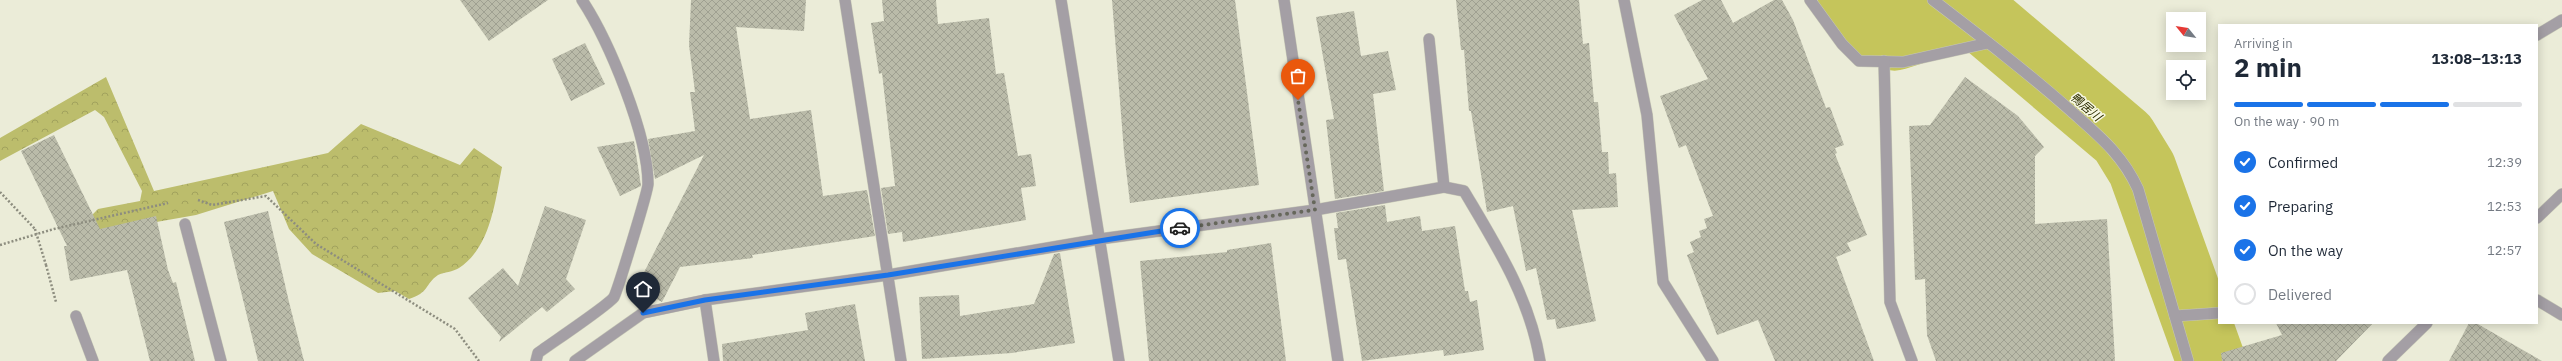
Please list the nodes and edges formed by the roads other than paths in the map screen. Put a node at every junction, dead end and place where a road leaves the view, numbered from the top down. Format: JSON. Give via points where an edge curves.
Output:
{"nodes":[{"id":1,"x":582,"y":0,"type":"edge"},
{"id":2,"x":845,"y":0,"type":"edge"},
{"id":3,"x":1061,"y":0,"type":"edge"},
{"id":4,"x":1284,"y":0,"type":"edge"},
{"id":5,"x":1624,"y":0,"type":"edge"},
{"id":6,"x":1810,"y":0,"type":"edge"},
{"id":7,"x":1933,"y":0,"type":"edge"},
{"id":8,"x":2562,"y":20,"type":"edge"},
{"id":9,"x":2538,"y":34,"type":"edge"},
{"id":10,"x":1429,"y":39,"type":"dead end"},
{"id":11,"x":1988,"y":43,"type":"junction"},
{"id":12,"x":1884,"y":61,"type":"junction"},
{"id":13,"x":1444,"y":187,"type":"junction"},
{"id":14,"x":2562,"y":194,"type":"edge"},
{"id":15,"x":1315,"y":210,"type":"junction"},
{"id":16,"x":2538,"y":217,"type":"edge"},
{"id":17,"x":185,"y":224,"type":"dead end"},
{"id":18,"x":1100,"y":239,"type":"junction"},
{"id":19,"x":888,"y":275,"type":"junction"},
{"id":20,"x":705,"y":300,"type":"junction"},
{"id":21,"x":2538,"y":301,"type":"edge"},
{"id":22,"x":2218,"y":313,"type":"edge"},
{"id":23,"x":2562,"y":315,"type":"edge"},
{"id":24,"x":76,"y":316,"type":"road end"},
{"id":25,"x":2175,"y":316,"type":"junction"},
{"id":26,"x":2426,"y":324,"type":"edge"},
{"id":27,"x":93,"y":361,"type":"edge"},
{"id":28,"x":221,"y":361,"type":"edge"},
{"id":29,"x":536,"y":361,"type":"edge"},
{"id":30,"x":575,"y":361,"type":"edge"},
{"id":31,"x":714,"y":361,"type":"edge"},
{"id":32,"x":901,"y":361,"type":"edge"},
{"id":33,"x":1119,"y":361,"type":"edge"},
{"id":34,"x":1338,"y":361,"type":"edge"},
{"id":35,"x":1540,"y":361,"type":"edge"},
{"id":36,"x":1713,"y":361,"type":"edge"},
{"id":37,"x":1912,"y":361,"type":"edge"},
{"id":38,"x":2188,"y":361,"type":"edge"},
{"id":39,"x":2388,"y":361,"type":"edge"}],
"edges":[{"from":1,"to":29,"type":"street","via":[[597,22],[630,104],[640,133],[648,185],[614,298],[538,353]]},
{"from":2,"to":19,"type":"street"},
{"from":3,"to":18,"type":"street"},
{"from":4,"to":15,"type":"street"},
{"from":5,"to":36,"type":"street","via":[[1647,115],[1663,282]]},
{"from":6,"to":12,"type":"street","via":[[1842,44],[1859,61]]},
{"from":7,"to":11,"type":"street"},
{"from":8,"to":9,"type":"street"},
{"from":10,"to":13,"type":"street"},
{"from":11,"to":12,"type":"street","via":[[1903,62]]},
{"from":11,"to":25,"type":"street","via":[[2040,84],[2115,151],[2128,167],[2138,189]]},
{"from":12,"to":37,"type":"street","via":[[1890,302]]},
{"from":13,"to":15,"type":"street"},
{"from":13,"to":35,"type":"street","via":[[1464,191],[1513,275],[1536,334]]},
{"from":14,"to":16,"type":"street"},
{"from":15,"to":18,"type":"street"},
{"from":15,"to":34,"type":"street"},
{"from":17,"to":28,"type":"street"},
{"from":18,"to":19,"type":"street"},
{"from":18,"to":33,"type":"street"},
{"from":19,"to":20,"type":"street"},
{"from":19,"to":32,"type":"street"},
{"from":20,"to":30,"type":"street","via":[[643,313]]},
{"from":20,"to":31,"type":"street"},
{"from":21,"to":23,"type":"street"},
{"from":22,"to":25,"type":"street"},
{"from":24,"to":27,"type":"street"},
{"from":25,"to":38,"type":"street"},
{"from":26,"to":39,"type":"street"}]}
